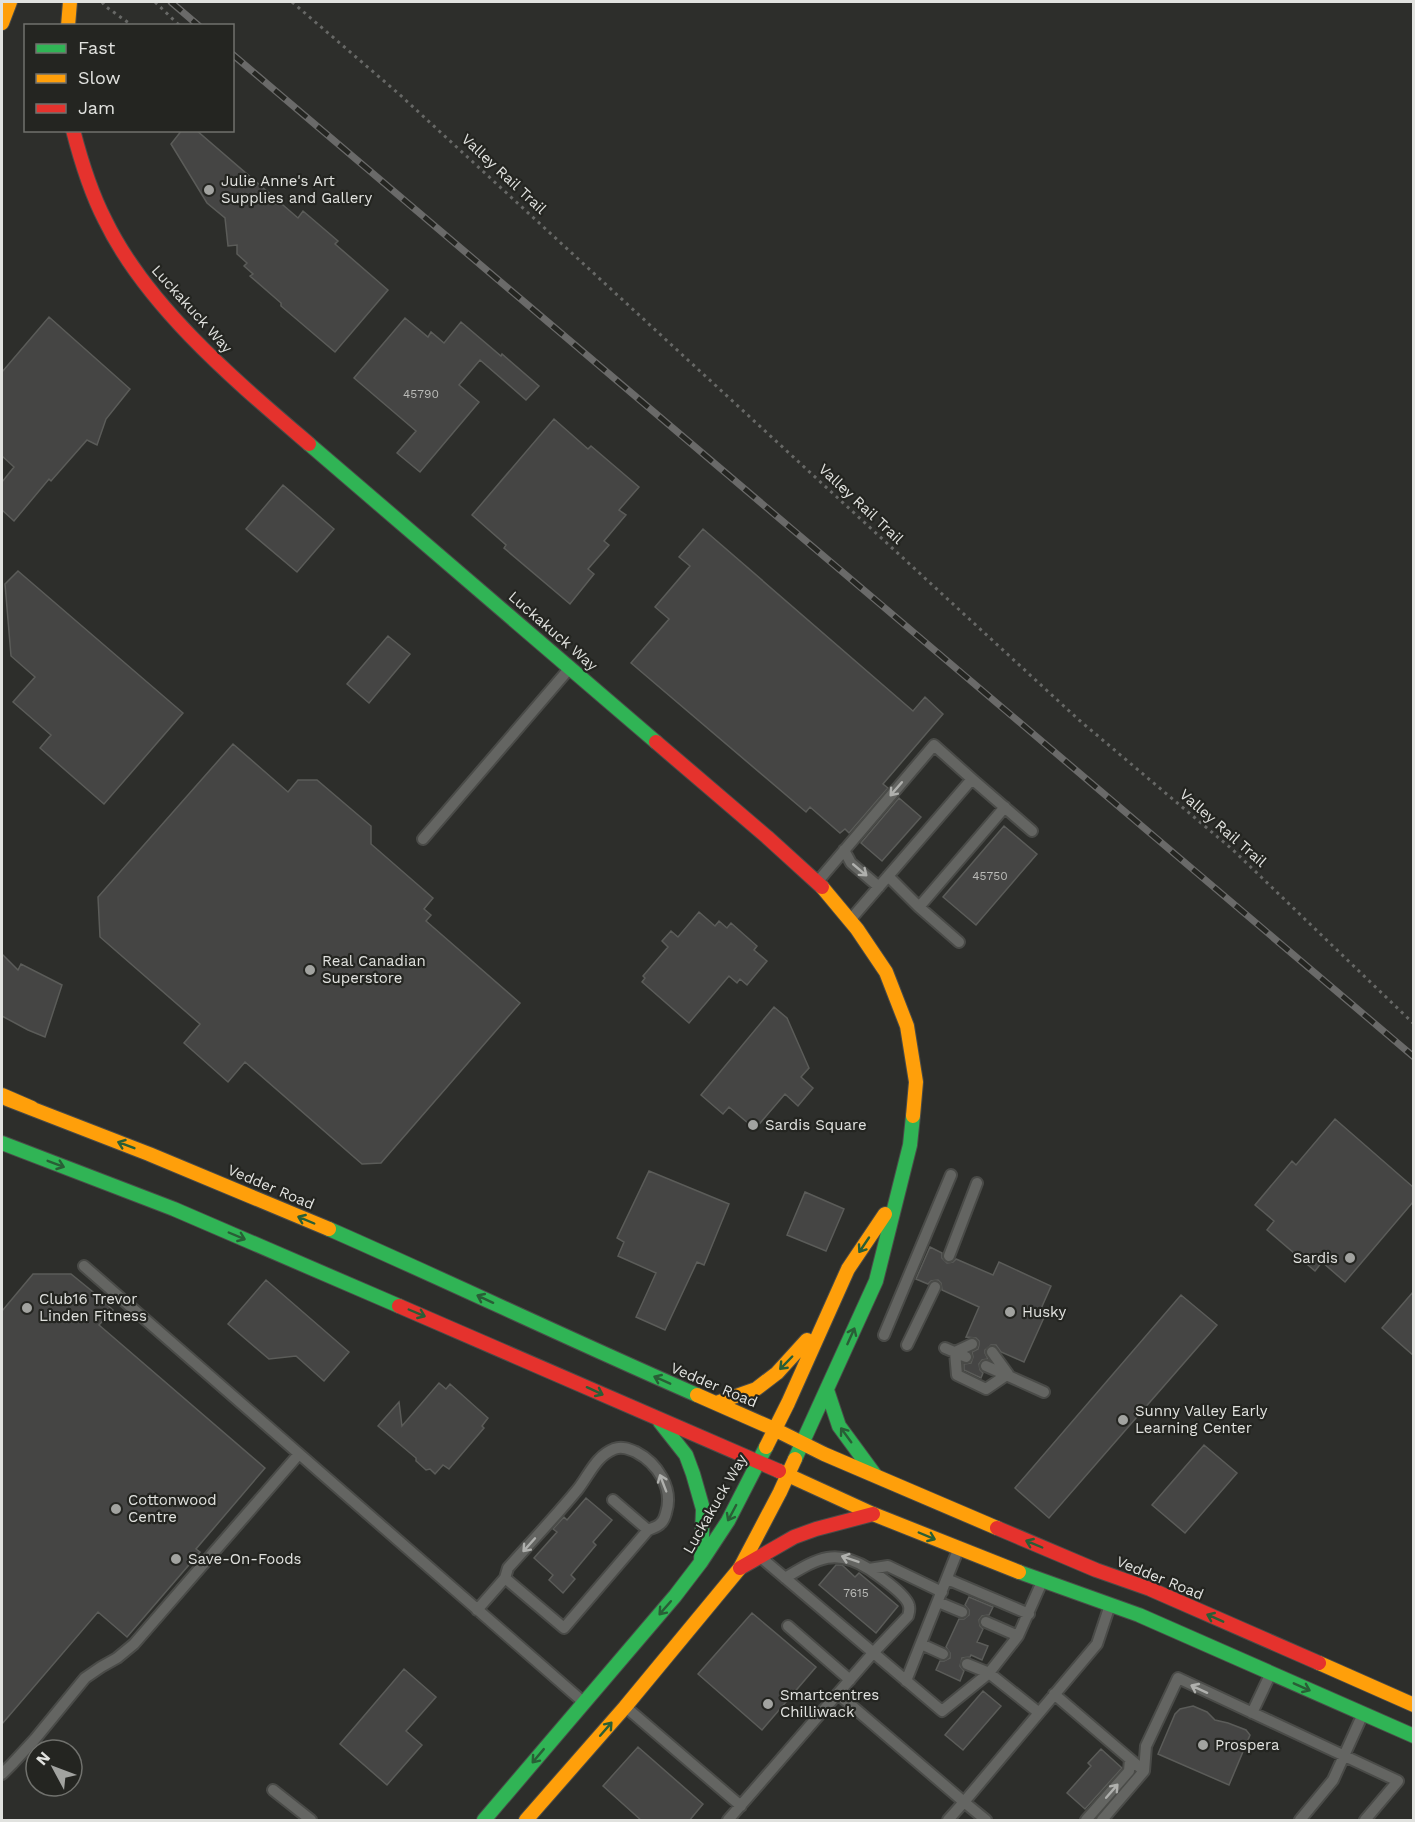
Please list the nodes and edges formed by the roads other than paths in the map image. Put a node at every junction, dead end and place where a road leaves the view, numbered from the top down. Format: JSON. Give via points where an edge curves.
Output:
{"nodes":[{"id":1,"x":9,"y":2,"type":"edge"},
{"id":2,"x":70,"y":2,"type":"edge"},
{"id":3,"x":2,"y":23,"type":"edge"},
{"id":4,"x":68,"y":24,"type":"edge"},
{"id":5,"x":74,"y":132,"type":"edge"},
{"id":6,"x":570,"y":668,"type":"junction"},
{"id":7,"x":972,"y":778,"type":"junction"},
{"id":8,"x":1005,"y":807,"type":"junction"},
{"id":9,"x":1032,"y":831,"type":"dead end"},
{"id":10,"x":423,"y":839,"type":"dead end"},
{"id":11,"x":844,"y":850,"type":"junction"},
{"id":12,"x":888,"y":876,"type":"junction"},
{"id":13,"x":817,"y":882,"type":"junction"},
{"id":14,"x":879,"y":887,"type":"junction"},
{"id":15,"x":919,"y":906,"type":"junction"},
{"id":16,"x":849,"y":921,"type":"junction"},
{"id":17,"x":960,"y":942,"type":"dead end"},
{"id":18,"x":2,"y":1096,"type":"edge"},
{"id":19,"x":2,"y":1143,"type":"edge"},
{"id":20,"x":951,"y":1175,"type":"dead end"},
{"id":21,"x":977,"y":1183,"type":"dead end"},
{"id":22,"x":897,"y":1196,"type":"junction"},
{"id":23,"x":950,"y":1256,"type":"dead end"},
{"id":24,"x":84,"y":1266,"type":"dead end"},
{"id":25,"x":935,"y":1287,"type":"dead end"},
{"id":26,"x":826,"y":1319,"type":"junction"},
{"id":27,"x":884,"y":1335,"type":"dead end"},
{"id":28,"x":972,"y":1344,"type":"dead end"},
{"id":29,"x":907,"y":1345,"type":"dead end"},
{"id":30,"x":950,"y":1350,"type":"junction"},
{"id":31,"x":992,"y":1352,"type":"dead end"},
{"id":32,"x":966,"y":1357,"type":"dead end"},
{"id":33,"x":986,"y":1366,"type":"dead end"},
{"id":34,"x":1008,"y":1374,"type":"junction"},
{"id":35,"x":827,"y":1389,"type":"junction"},
{"id":36,"x":1044,"y":1392,"type":"dead end"},
{"id":37,"x":716,"y":1403,"type":"junction"},
{"id":38,"x":658,"y":1420,"type":"junction"},
{"id":39,"x":774,"y":1429,"type":"junction"},
{"id":40,"x":802,"y":1443,"type":"junction"},
{"id":41,"x":299,"y":1454,"type":"junction"},
{"id":42,"x":758,"y":1462,"type":"junction"},
{"id":43,"x":788,"y":1475,"type":"junction"},
{"id":44,"x":875,"y":1475,"type":"junction"},
{"id":45,"x":613,"y":1500,"type":"dead end"},
{"id":46,"x":873,"y":1514,"type":"junction"},
{"id":47,"x":648,"y":1530,"type":"junction"},
{"id":48,"x":959,"y":1550,"type":"junction"},
{"id":49,"x":761,"y":1557,"type":"junction"},
{"id":50,"x":701,"y":1562,"type":"junction"},
{"id":51,"x":740,"y":1568,"type":"junction"},
{"id":52,"x":869,"y":1569,"type":"junction"},
{"id":53,"x":505,"y":1578,"type":"junction"},
{"id":54,"x":785,"y":1578,"type":"junction"},
{"id":55,"x":947,"y":1579,"type":"junction"},
{"id":56,"x":1042,"y":1581,"type":"junction"},
{"id":57,"x":940,"y":1597,"type":"junction"},
{"id":58,"x":1109,"y":1606,"type":"junction"},
{"id":59,"x":477,"y":1610,"type":"junction"},
{"id":60,"x":962,"y":1612,"type":"dead end"},
{"id":61,"x":1029,"y":1614,"type":"junction"},
{"id":62,"x":986,"y":1622,"type":"dead end"},
{"id":63,"x":788,"y":1626,"type":"dead end"},
{"id":64,"x":1018,"y":1636,"type":"junction"},
{"id":65,"x":921,"y":1644,"type":"junction"},
{"id":66,"x":873,"y":1653,"type":"junction"},
{"id":67,"x":943,"y":1654,"type":"dead end"},
{"id":68,"x":967,"y":1664,"type":"dead end"},
{"id":69,"x":989,"y":1673,"type":"junction"},
{"id":70,"x":1270,"y":1673,"type":"junction"},
{"id":71,"x":850,"y":1680,"type":"junction"},
{"id":72,"x":906,"y":1681,"type":"junction"},
{"id":73,"x":838,"y":1694,"type":"junction"},
{"id":74,"x":1054,"y":1694,"type":"junction"},
{"id":75,"x":584,"y":1702,"type":"junction"},
{"id":76,"x":1413,"y":1705,"type":"edge"},
{"id":77,"x":626,"y":1707,"type":"junction"},
{"id":78,"x":1038,"y":1712,"type":"junction"},
{"id":79,"x":1252,"y":1713,"type":"junction"},
{"id":80,"x":1363,"y":1714,"type":"junction"},
{"id":81,"x":1413,"y":1736,"type":"edge"},
{"id":82,"x":1344,"y":1756,"type":"junction"},
{"id":83,"x":1130,"y":1759,"type":"junction"},
{"id":84,"x":1144,"y":1771,"type":"junction"},
{"id":85,"x":2,"y":1774,"type":"edge"},
{"id":86,"x":273,"y":1790,"type":"dead end"},
{"id":87,"x":964,"y":1802,"type":"junction"},
{"id":88,"x":741,"y":1806,"type":"junction"},
{"id":89,"x":311,"y":1821,"type":"edge"},
{"id":90,"x":484,"y":1821,"type":"edge"},
{"id":91,"x":526,"y":1821,"type":"edge"},
{"id":92,"x":729,"y":1821,"type":"edge"},
{"id":93,"x":948,"y":1821,"type":"edge"},
{"id":94,"x":986,"y":1821,"type":"edge"},
{"id":95,"x":1086,"y":1821,"type":"edge"},
{"id":96,"x":1102,"y":1821,"type":"edge"},
{"id":97,"x":1300,"y":1821,"type":"edge"},
{"id":98,"x":1365,"y":1821,"type":"edge"}],
"edges":[{"from":1,"to":3,"type":"main road"},
{"from":2,"to":4,"type":"main road"},
{"from":5,"to":6,"type":"main road","name":"Luckakuck Way","via":[[83,170],[111,234],[160,303],[195,341]]},
{"from":6,"to":10,"type":"lane"},
{"from":6,"to":13,"type":"main road","name":"Luckakuck Way"},
{"from":7,"to":8,"type":"lane"},
{"from":7,"to":11,"type":"lane","one_way":true,"via":[[934,745]]},
{"from":7,"to":12,"type":"lane"},
{"from":8,"to":9,"type":"lane"},
{"from":8,"to":15,"type":"lane"},
{"from":11,"to":13,"type":"lane"},
{"from":11,"to":14,"type":"lane","one_way":true,"via":[[851,863]]},
{"from":12,"to":14,"type":"lane"},
{"from":12,"to":15,"type":"lane"},
{"from":13,"to":16,"type":"main road","name":"Luckakuck Way"},
{"from":14,"to":16,"type":"lane"},
{"from":15,"to":17,"type":"lane"},
{"from":16,"to":22,"type":"main road","name":"Luckakuck Way","via":[[886,972],[907,1026],[916,1082],[910,1145]]},
{"from":37,"to":18,"type":"main road","name":"Vedder Road","one_way":true,"via":[[357,1241]]},
{"from":19,"to":38,"type":"main road","one_way":true,"via":[[174,1209]]},
{"from":20,"to":27,"type":"lane"},
{"from":21,"to":23,"type":"lane"},
{"from":22,"to":26,"type":"main road","name":"Luckakuck Way","one_way":true,"via":[[848,1269]]},
{"from":35,"to":22,"type":"main road","name":"Luckakuck Way","one_way":true,"via":[[876,1281]]},
{"from":24,"to":41,"type":"lane"},
{"from":25,"to":29,"type":"lane"},
{"from":26,"to":37,"type":"main road","one_way":true,"via":[[783,1367],[756,1389]]},
{"from":26,"to":39,"type":"main road","name":"Luckakuck Way"},
{"from":28,"to":30,"type":"lane"},
{"from":30,"to":32,"type":"lane"},
{"from":30,"to":34,"type":"lane","via":[[957,1375],[986,1389]]},
{"from":31,"to":34,"type":"lane"},
{"from":33,"to":34,"type":"lane"},
{"from":34,"to":36,"type":"lane"},
{"from":35,"to":40,"type":"main road","name":"Luckakuck Way"},
{"from":44,"to":35,"type":"main road","one_way":true,"via":[[839,1426]]},
{"from":37,"to":39,"type":"main road","name":"Vedder Road"},
{"from":38,"to":42,"type":"main road"},
{"from":38,"to":50,"type":"main road","via":[[686,1455],[693,1474],[703,1509]]},
{"from":39,"to":40,"type":"main road","name":"Vedder Road"},
{"from":39,"to":42,"type":"main road","name":"Luckakuck Way"},
{"from":40,"to":43,"type":"main road","name":"Luckakuck Way"},
{"from":40,"to":44,"type":"main road","name":"Vedder Road"},
{"from":41,"to":59,"type":"lane"},
{"from":41,"to":85,"type":"lane","via":[[134,1644],[85,1678]]},
{"from":42,"to":43,"type":"main road"},
{"from":42,"to":50,"type":"main road","name":"Luckakuck Way","one_way":true,"via":[[728,1521]]},
{"from":43,"to":46,"type":"main road"},
{"from":43,"to":51,"type":"main road","name":"Luckakuck Way"},
{"from":76,"to":44,"type":"main road","name":"Vedder Road","one_way":true},
{"from":45,"to":47,"type":"lane"},
{"from":46,"to":48,"type":"main road","one_way":true},
{"from":46,"to":49,"type":"main road","via":[[809,1532]]},
{"from":47,"to":53,"type":"lane","via":[[564,1628]]},
{"from":47,"to":53,"type":"lane","one_way":true,"via":[[664,1520],[669,1504],[662,1478],[656,1467],[639,1454],[615,1448],[592,1468],[508,1568]]},
{"from":48,"to":55,"type":"lane"},
{"from":48,"to":56,"type":"main road"},
{"from":49,"to":51,"type":"main road"},
{"from":49,"to":54,"type":"lane"},
{"from":50,"to":75,"type":"main road","name":"Luckakuck Way","one_way":true},
{"from":51,"to":77,"type":"main road","name":"Luckakuck Way"},
{"from":52,"to":54,"type":"lane","one_way":true,"via":[[841,1556],[822,1559]]},
{"from":52,"to":57,"type":"lane","via":[[888,1566]]},
{"from":52,"to":66,"type":"lane","via":[[904,1597],[910,1609]]},
{"from":53,"to":59,"type":"lane"},
{"from":54,"to":66,"type":"lane"},
{"from":55,"to":57,"type":"lane"},
{"from":55,"to":61,"type":"lane"},
{"from":56,"to":58,"type":"main road"},
{"from":56,"to":61,"type":"lane"},
{"from":57,"to":60,"type":"lane"},
{"from":57,"to":65,"type":"lane"},
{"from":58,"to":70,"type":"main road","via":[[1139,1615]]},
{"from":58,"to":74,"type":"lane","via":[[1097,1644]]},
{"from":59,"to":75,"type":"lane"},
{"from":61,"to":64,"type":"lane"},
{"from":62,"to":64,"type":"lane"},
{"from":63,"to":71,"type":"lane"},
{"from":64,"to":69,"type":"lane"},
{"from":65,"to":67,"type":"lane"},
{"from":65,"to":72,"type":"lane"},
{"from":66,"to":71,"type":"lane"},
{"from":66,"to":72,"type":"lane"},
{"from":68,"to":69,"type":"lane"},
{"from":69,"to":72,"type":"lane","via":[[942,1711]]},
{"from":69,"to":78,"type":"lane"},
{"from":70,"to":79,"type":"lane"},
{"from":70,"to":80,"type":"main road","one_way":true},
{"from":71,"to":73,"type":"lane"},
{"from":73,"to":87,"type":"lane"},
{"from":73,"to":88,"type":"lane"},
{"from":74,"to":78,"type":"lane"},
{"from":74,"to":83,"type":"lane"},
{"from":75,"to":90,"type":"main road","name":"Luckakuck Way","one_way":true},
{"from":77,"to":88,"type":"lane"},
{"from":91,"to":77,"type":"main road","name":"Luckakuck Way","one_way":true},
{"from":78,"to":87,"type":"lane"},
{"from":79,"to":82,"type":"lane"},
{"from":79,"to":84,"type":"lane","one_way":true,"via":[[1178,1678],[1146,1746]]},
{"from":80,"to":81,"type":"main road"},
{"from":80,"to":82,"type":"lane"},
{"from":82,"to":97,"type":"lane","via":[[1333,1780]]},
{"from":82,"to":98,"type":"lane","via":[[1398,1781]]},
{"from":83,"to":84,"type":"lane"},
{"from":95,"to":83,"type":"lane","one_way":true,"via":[[1129,1771]]},
{"from":84,"to":96,"type":"lane"},
{"from":86,"to":89,"type":"lane"},
{"from":87,"to":93,"type":"lane"},
{"from":87,"to":94,"type":"lane"},
{"from":88,"to":92,"type":"lane"}]}
